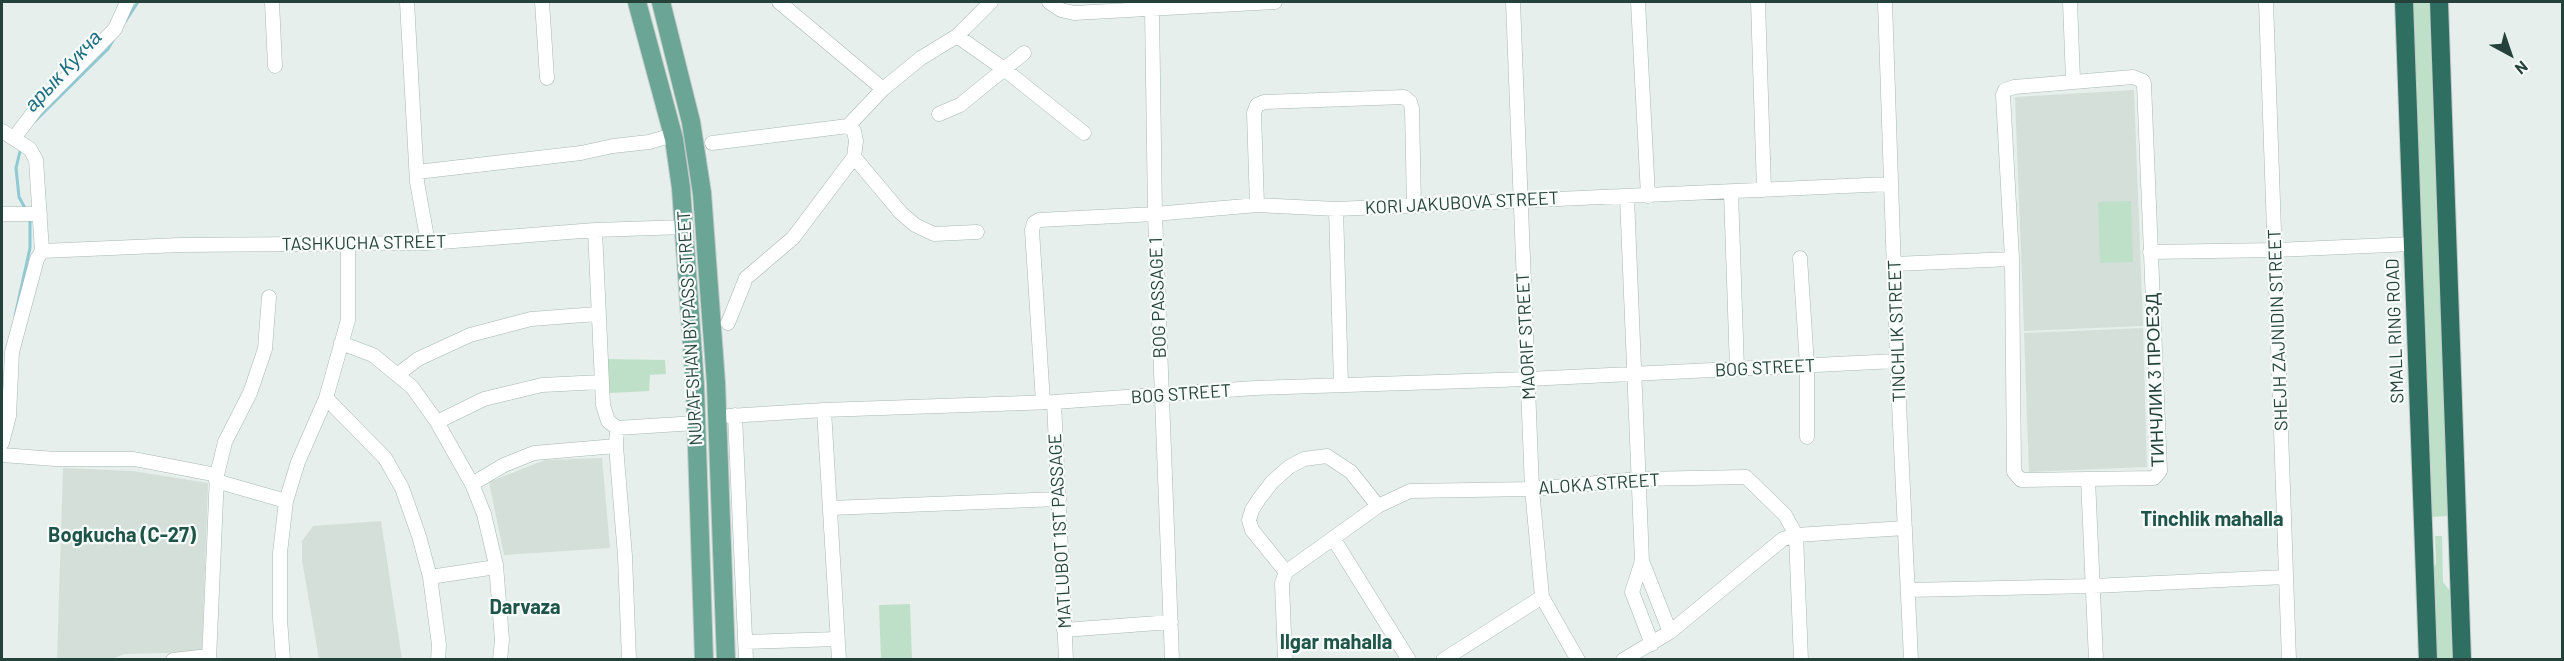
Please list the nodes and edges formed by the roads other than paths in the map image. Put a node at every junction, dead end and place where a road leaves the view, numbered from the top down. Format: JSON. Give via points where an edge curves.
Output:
{"nodes":[{"id":1,"x":127,"y":2,"type":"edge"},
{"id":2,"x":272,"y":2,"type":"edge"},
{"id":3,"x":407,"y":2,"type":"edge"},
{"id":4,"x":542,"y":2,"type":"edge"},
{"id":5,"x":637,"y":2,"type":"edge"},
{"id":6,"x":661,"y":2,"type":"edge"},
{"id":7,"x":779,"y":2,"type":"edge"},
{"id":8,"x":991,"y":2,"type":"edge"},
{"id":9,"x":1050,"y":2,"type":"edge"},
{"id":10,"x":1275,"y":2,"type":"edge"},
{"id":11,"x":1513,"y":2,"type":"edge"},
{"id":12,"x":1638,"y":2,"type":"edge"},
{"id":13,"x":1758,"y":2,"type":"edge"},
{"id":14,"x":1884,"y":2,"type":"edge"},
{"id":15,"x":2070,"y":2,"type":"edge"},
{"id":16,"x":2266,"y":2,"type":"edge"},
{"id":17,"x":2404,"y":2,"type":"edge"},
{"id":18,"x":2439,"y":2,"type":"edge"},
{"id":19,"x":1152,"y":9,"type":"junction"},
{"id":20,"x":957,"y":36,"type":"junction"},
{"id":21,"x":1023,"y":53,"type":"dead end"},
{"id":22,"x":275,"y":66,"type":"dead end"},
{"id":23,"x":1004,"y":69,"type":"junction"},
{"id":24,"x":546,"y":78,"type":"dead end"},
{"id":25,"x":2073,"y":80,"type":"junction"},
{"id":26,"x":884,"y":89,"type":"junction"},
{"id":27,"x":939,"y":114,"type":"dead end"},
{"id":28,"x":848,"y":126,"type":"junction"},
{"id":29,"x":1084,"y":133,"type":"dead end"},
{"id":30,"x":8,"y":135,"type":"edge"},
{"id":31,"x":673,"y":135,"type":"junction"},
{"id":32,"x":712,"y":142,"type":"dead end"},
{"id":33,"x":854,"y":158,"type":"junction"},
{"id":34,"x":417,"y":172,"type":"junction"},
{"id":35,"x":1890,"y":184,"type":"junction"},
{"id":36,"x":1764,"y":190,"type":"junction"},
{"id":37,"x":1731,"y":192,"type":"junction"},
{"id":38,"x":1648,"y":196,"type":"junction"},
{"id":39,"x":1627,"y":197,"type":"junction"},
{"id":40,"x":1520,"y":199,"type":"junction"},
{"id":41,"x":1257,"y":205,"type":"junction"},
{"id":42,"x":1414,"y":206,"type":"junction"},
{"id":43,"x":1336,"y":209,"type":"junction"},
{"id":44,"x":2,"y":214,"type":"edge"},
{"id":45,"x":40,"y":214,"type":"junction"},
{"id":46,"x":1155,"y":214,"type":"junction"},
{"id":47,"x":1034,"y":223,"type":"joint"},
{"id":48,"x":685,"y":227,"type":"junction"},
{"id":49,"x":595,"y":230,"type":"junction"},
{"id":50,"x":977,"y":232,"type":"dead end"},
{"id":51,"x":428,"y":243,"type":"junction"},
{"id":52,"x":2413,"y":244,"type":"junction"},
{"id":53,"x":348,"y":245,"type":"junction"},
{"id":54,"x":2276,"y":250,"type":"junction"},
{"id":55,"x":42,"y":251,"type":"junction"},
{"id":56,"x":2150,"y":252,"type":"junction"},
{"id":57,"x":1800,"y":258,"type":"dead end"},
{"id":58,"x":2012,"y":259,"type":"junction"},
{"id":59,"x":1894,"y":264,"type":"junction"},
{"id":60,"x":270,"y":297,"type":"dead end"},
{"id":61,"x":597,"y":314,"type":"junction"},
{"id":62,"x":728,"y":323,"type":"dead end"},
{"id":63,"x":341,"y":343,"type":"junction"},
{"id":64,"x":1897,"y":361,"type":"junction"},
{"id":65,"x":1807,"y":365,"type":"junction"},
{"id":66,"x":1737,"y":369,"type":"junction"},
{"id":67,"x":397,"y":375,"type":"junction"},
{"id":68,"x":1634,"y":375,"type":"junction"},
{"id":69,"x":1528,"y":379,"type":"junction"},
{"id":70,"x":601,"y":382,"type":"junction"},
{"id":71,"x":1341,"y":384,"type":"junction"},
{"id":72,"x":1162,"y":396,"type":"junction"},
{"id":73,"x":326,"y":398,"type":"junction"},
{"id":74,"x":1048,"y":402,"type":"junction"},
{"id":75,"x":824,"y":410,"type":"junction"},
{"id":76,"x":437,"y":423,"type":"junction"},
{"id":77,"x":696,"y":423,"type":"junction"},
{"id":78,"x":617,"y":428,"type":"junction"},
{"id":79,"x":1807,"y":437,"type":"dead end"},
{"id":80,"x":2,"y":443,"type":"edge"},
{"id":81,"x":616,"y":447,"type":"junction"},
{"id":82,"x":2,"y":455,"type":"edge"},
{"id":83,"x":217,"y":478,"type":"junction"},
{"id":84,"x":1639,"y":479,"type":"junction"},
{"id":85,"x":2088,"y":479,"type":"junction"},
{"id":86,"x":472,"y":484,"type":"junction"},
{"id":87,"x":1532,"y":489,"type":"junction"},
{"id":88,"x":1059,"y":499,"type":"junction"},
{"id":89,"x":286,"y":501,"type":"junction"},
{"id":90,"x":1378,"y":506,"type":"junction"},
{"id":91,"x":830,"y":508,"type":"junction"},
{"id":92,"x":1905,"y":528,"type":"junction"},
{"id":93,"x":2424,"y":530,"type":"junction"},
{"id":94,"x":2456,"y":531,"type":"junction"},
{"id":95,"x":1796,"y":535,"type":"junction"},
{"id":96,"x":1333,"y":538,"type":"junction"},
{"id":97,"x":1642,"y":561,"type":"junction"},
{"id":98,"x":496,"y":567,"type":"junction"},
{"id":99,"x":1286,"y":572,"type":"junction"},
{"id":100,"x":430,"y":578,"type":"junction"},
{"id":101,"x":2285,"y":578,"type":"junction"},
{"id":102,"x":2093,"y":586,"type":"junction"},
{"id":103,"x":1908,"y":590,"type":"junction"},
{"id":104,"x":1542,"y":597,"type":"junction"},
{"id":105,"x":1172,"y":622,"type":"junction"},
{"id":106,"x":1064,"y":630,"type":"junction"},
{"id":107,"x":1670,"y":632,"type":"junction"},
{"id":108,"x":837,"y":639,"type":"junction"},
{"id":109,"x":745,"y":642,"type":"junction"},
{"id":110,"x":1652,"y":644,"type":"junction"},
{"id":111,"x":209,"y":658,"type":"edge"},
{"id":112,"x":173,"y":660,"type":"edge"},
{"id":113,"x":283,"y":660,"type":"edge"},
{"id":114,"x":438,"y":660,"type":"edge"},
{"id":115,"x":500,"y":660,"type":"edge"},
{"id":116,"x":628,"y":660,"type":"edge"},
{"id":117,"x":704,"y":660,"type":"edge"},
{"id":118,"x":726,"y":660,"type":"edge"},
{"id":119,"x":746,"y":660,"type":"edge"},
{"id":120,"x":838,"y":660,"type":"edge"},
{"id":121,"x":1066,"y":660,"type":"edge"},
{"id":122,"x":1172,"y":660,"type":"edge"},
{"id":123,"x":1285,"y":660,"type":"edge"},
{"id":124,"x":1409,"y":660,"type":"edge"},
{"id":125,"x":1443,"y":660,"type":"edge"},
{"id":126,"x":1578,"y":660,"type":"edge"},
{"id":127,"x":1623,"y":660,"type":"edge"},
{"id":128,"x":1801,"y":660,"type":"edge"},
{"id":129,"x":1911,"y":660,"type":"edge"},
{"id":130,"x":2096,"y":660,"type":"edge"},
{"id":131,"x":2289,"y":660,"type":"edge"},
{"id":132,"x":2428,"y":660,"type":"edge"},
{"id":133,"x":2462,"y":660,"type":"edge"}],
"edges":[{"from":1,"to":30,"type":"street","via":[[115,28]]},
{"from":2,"to":22,"type":"street"},
{"from":3,"to":34,"type":"street"},
{"from":4,"to":24,"type":"street"},
{"from":5,"to":31,"type":"main road","name":"NURAFSHAN BYPASS STREET"},
{"from":6,"to":118,"type":"main road","name":"NURAFSHAN BYPASS STREET","via":[[691,122],[702,193],[716,383]]},
{"from":7,"to":26,"type":"street"},
{"from":8,"to":20,"type":"street"},
{"from":9,"to":19,"type":"street","via":[[1074,13]]},
{"from":10,"to":19,"type":"street"},
{"from":11,"to":40,"type":"street","name":"MAORIF STREET"},
{"from":12,"to":38,"type":"street"},
{"from":13,"to":36,"type":"street"},
{"from":14,"to":35,"type":"street","name":"TINCHLIK STREET"},
{"from":15,"to":25,"type":"street"},
{"from":16,"to":54,"type":"street","name":"SHEJH ZAJNIDIN STREET"},
{"from":17,"to":52,"type":"highway","name":"SMALL RING ROAD"},
{"from":18,"to":94,"type":"highway"},
{"from":19,"to":46,"type":"street","name":"BOG PASSAGE 1"},
{"from":20,"to":23,"type":"street"},
{"from":20,"to":26,"type":"street","via":[[921,58]]},
{"from":21,"to":23,"type":"street"},
{"from":23,"to":27,"type":"street","via":[[960,105]]},
{"from":23,"to":29,"type":"street"},
{"from":25,"to":56,"type":"street","name":"ТИНЧЛИК 3 ПРОЕЗД","via":[[2133,77],[2143,81]]},
{"from":25,"to":58,"type":"street","name":"ТИНЧЛИК 3 ПРОЕЗД","via":[[2014,87],[2003,95]]},
{"from":26,"to":28,"type":"street"},
{"from":28,"to":32,"type":"street"},
{"from":28,"to":33,"type":"street","via":[[856,141]]},
{"from":30,"to":45,"type":"street","via":[[30,148],[36,160]]},
{"from":31,"to":34,"type":"street","via":[[581,153]]},
{"from":31,"to":48,"type":"main road","name":"NURAFSHAN BYPASS STREET"},
{"from":33,"to":50,"type":"street","via":[[915,225],[934,234]]},
{"from":33,"to":62,"type":"street","via":[[793,238],[746,278]]},
{"from":34,"to":51,"type":"street"},
{"from":35,"to":36,"type":"street","name":"KORI JAKUBOVA STREET"},
{"from":35,"to":59,"type":"street","name":"TINCHLIK STREET"},
{"from":36,"to":37,"type":"street","name":"KORI JAKUBOVA STREET"},
{"from":37,"to":38,"type":"street","name":"KORI JAKUBOVA STREET"},
{"from":37,"to":66,"type":"street"},
{"from":38,"to":39,"type":"street","name":"KORI JAKUBOVA STREET"},
{"from":39,"to":40,"type":"street","name":"KORI JAKUBOVA STREET"},
{"from":39,"to":68,"type":"street"},
{"from":40,"to":42,"type":"street","name":"KORI JAKUBOVA STREET"},
{"from":40,"to":69,"type":"street","name":"MAORIF STREET"},
{"from":41,"to":42,"type":"street","via":[[1254,113],[1260,102],[1404,97],[1412,109]]},
{"from":41,"to":43,"type":"street","name":"KORI JAKUBOVA STREET"},
{"from":41,"to":46,"type":"street","name":"KORI JAKUBOVA STREET"},
{"from":42,"to":43,"type":"street","name":"KORI JAKUBOVA STREET"},
{"from":43,"to":71,"type":"street"},
{"from":44,"to":45,"type":"street"},
{"from":45,"to":55,"type":"street"},
{"from":46,"to":47,"type":"street","name":"KORI JAKUBOVA STREET"},
{"from":46,"to":72,"type":"street","name":"BOG PASSAGE 1"},
{"from":47,"to":74,"type":"street","name":"MATLUBOT 1ST PASSAGE"},
{"from":48,"to":49,"type":"street","name":"TASHKUCHA STREET"},
{"from":48,"to":77,"type":"main road","name":"NURAFSHAN BYPASS STREET"},
{"from":49,"to":51,"type":"street","name":"TASHKUCHA STREET"},
{"from":49,"to":61,"type":"street"},
{"from":51,"to":53,"type":"street","name":"TASHKUCHA STREET"},
{"from":52,"to":54,"type":"street"},
{"from":52,"to":93,"type":"highway","name":"SMALL RING ROAD"},
{"from":53,"to":55,"type":"street","name":"TASHKUCHA STREET","via":[[180,245]]},
{"from":53,"to":63,"type":"street","via":[[348,320]]},
{"from":54,"to":56,"type":"street"},
{"from":54,"to":101,"type":"street","name":"SHEJH ZAJNIDIN STREET"},
{"from":55,"to":80,"type":"street","via":[[12,352],[9,416]]},
{"from":56,"to":85,"type":"street","name":"ТИНЧЛИК 3 ПРОЕЗД","via":[[2160,471],[2154,478]]},
{"from":57,"to":65,"type":"street"},
{"from":58,"to":59,"type":"street"},
{"from":58,"to":85,"type":"street","name":"ТИНЧЛИК 3 ПРОЕЗД","via":[[2014,472],[2021,480]]},
{"from":59,"to":64,"type":"street","name":"TINCHLIK STREET"},
{"from":60,"to":83,"type":"street","via":[[265,349],[250,393],[225,442]]},
{"from":61,"to":67,"type":"street","via":[[531,319],[470,334],[418,359]]},
{"from":61,"to":70,"type":"street"},
{"from":63,"to":67,"type":"street","via":[[373,355]]},
{"from":63,"to":73,"type":"street"},
{"from":64,"to":65,"type":"street","name":"BOG STREET"},
{"from":64,"to":92,"type":"street","name":"TINCHLIK STREET"},
{"from":65,"to":66,"type":"street","name":"BOG STREET"},
{"from":65,"to":79,"type":"street"},
{"from":66,"to":68,"type":"street","name":"BOG STREET"},
{"from":67,"to":76,"type":"street","via":[[412,387]]},
{"from":68,"to":69,"type":"street","name":"BOG STREET"},
{"from":68,"to":84,"type":"street"},
{"from":69,"to":71,"type":"street","name":"BOG STREET"},
{"from":69,"to":87,"type":"street","name":"MAORIF STREET"},
{"from":70,"to":76,"type":"street","via":[[542,385],[484,399]]},
{"from":70,"to":78,"type":"street","via":[[604,412]]},
{"from":71,"to":72,"type":"street","name":"BOG STREET"},
{"from":72,"to":74,"type":"street","name":"BOG STREET"},
{"from":72,"to":105,"type":"street","name":"BOG PASSAGE 1"},
{"from":73,"to":89,"type":"street"},
{"from":73,"to":100,"type":"street","via":[[385,458],[402,488]]},
{"from":74,"to":75,"type":"street","name":"BOG STREET"},
{"from":74,"to":88,"type":"street","name":"MATLUBOT 1ST PASSAGE"},
{"from":75,"to":91,"type":"street"},
{"from":75,"to":109,"type":"street","name":"BOG STREET","via":[[732,416]]},
{"from":76,"to":86,"type":"street"},
{"from":77,"to":78,"type":"street"},
{"from":77,"to":117,"type":"main road","name":"NURAFSHAN BYPASS STREET"},
{"from":78,"to":81,"type":"street"},
{"from":81,"to":86,"type":"street","via":[[534,453]]},
{"from":81,"to":116,"type":"street"},
{"from":82,"to":83,"type":"street","via":[[134,459]]},
{"from":83,"to":89,"type":"street"},
{"from":83,"to":111,"type":"street"},
{"from":84,"to":87,"type":"street","name":"ALOKA STREET"},
{"from":84,"to":95,"type":"street","name":"ALOKA STREET","via":[[1746,477],[1785,515]]},
{"from":84,"to":97,"type":"street"},
{"from":85,"to":102,"type":"street"},
{"from":86,"to":98,"type":"street","via":[[487,525]]},
{"from":87,"to":90,"type":"street","name":"ALOKA STREET","via":[[1410,491]]},
{"from":87,"to":104,"type":"street","name":"MAORIF STREET"},
{"from":88,"to":91,"type":"street"},
{"from":88,"to":106,"type":"street","name":"MATLUBOT 1ST PASSAGE"},
{"from":89,"to":113,"type":"street","via":[[280,553]]},
{"from":90,"to":96,"type":"street","name":"ALOKA STREET"},
{"from":90,"to":99,"type":"street","via":[[1351,472],[1327,456],[1304,459],[1289,467],[1259,499],[1249,520],[1252,530]]},
{"from":91,"to":108,"type":"street"},
{"from":92,"to":95,"type":"street"},
{"from":92,"to":103,"type":"street","name":"TINCHLIK STREET"},
{"from":93,"to":94,"type":"highway","via":[[2438,527]]},
{"from":93,"to":132,"type":"highway","name":"SMALL RING ROAD"},
{"from":94,"to":133,"type":"highway"},
{"from":95,"to":107,"type":"street","via":[[1783,539]]},
{"from":95,"to":128,"type":"street"},
{"from":96,"to":99,"type":"street","name":"ALOKA STREET"},
{"from":96,"to":124,"type":"street"},
{"from":97,"to":107,"type":"street"},
{"from":97,"to":110,"type":"street","via":[[1632,592]]},
{"from":98,"to":100,"type":"street"},
{"from":98,"to":115,"type":"street"},
{"from":99,"to":123,"type":"street","via":[[1282,583]]},
{"from":100,"to":114,"type":"street"},
{"from":101,"to":102,"type":"street"},
{"from":101,"to":131,"type":"street","name":"SHEJH ZAJNIDIN STREET"},
{"from":102,"to":103,"type":"street"},
{"from":102,"to":130,"type":"street"},
{"from":103,"to":129,"type":"street","name":"TINCHLIK STREET"},
{"from":104,"to":125,"type":"street"},
{"from":104,"to":126,"type":"street","name":"MAORIF STREET"},
{"from":105,"to":106,"type":"street"},
{"from":105,"to":122,"type":"street","name":"BOG PASSAGE 1"},
{"from":106,"to":121,"type":"street","name":"MATLUBOT 1ST PASSAGE"},
{"from":107,"to":110,"type":"street"},
{"from":108,"to":109,"type":"street"},
{"from":108,"to":120,"type":"street"},
{"from":109,"to":119,"type":"street"},
{"from":110,"to":127,"type":"street"},
{"from":111,"to":112,"type":"street"}]}
